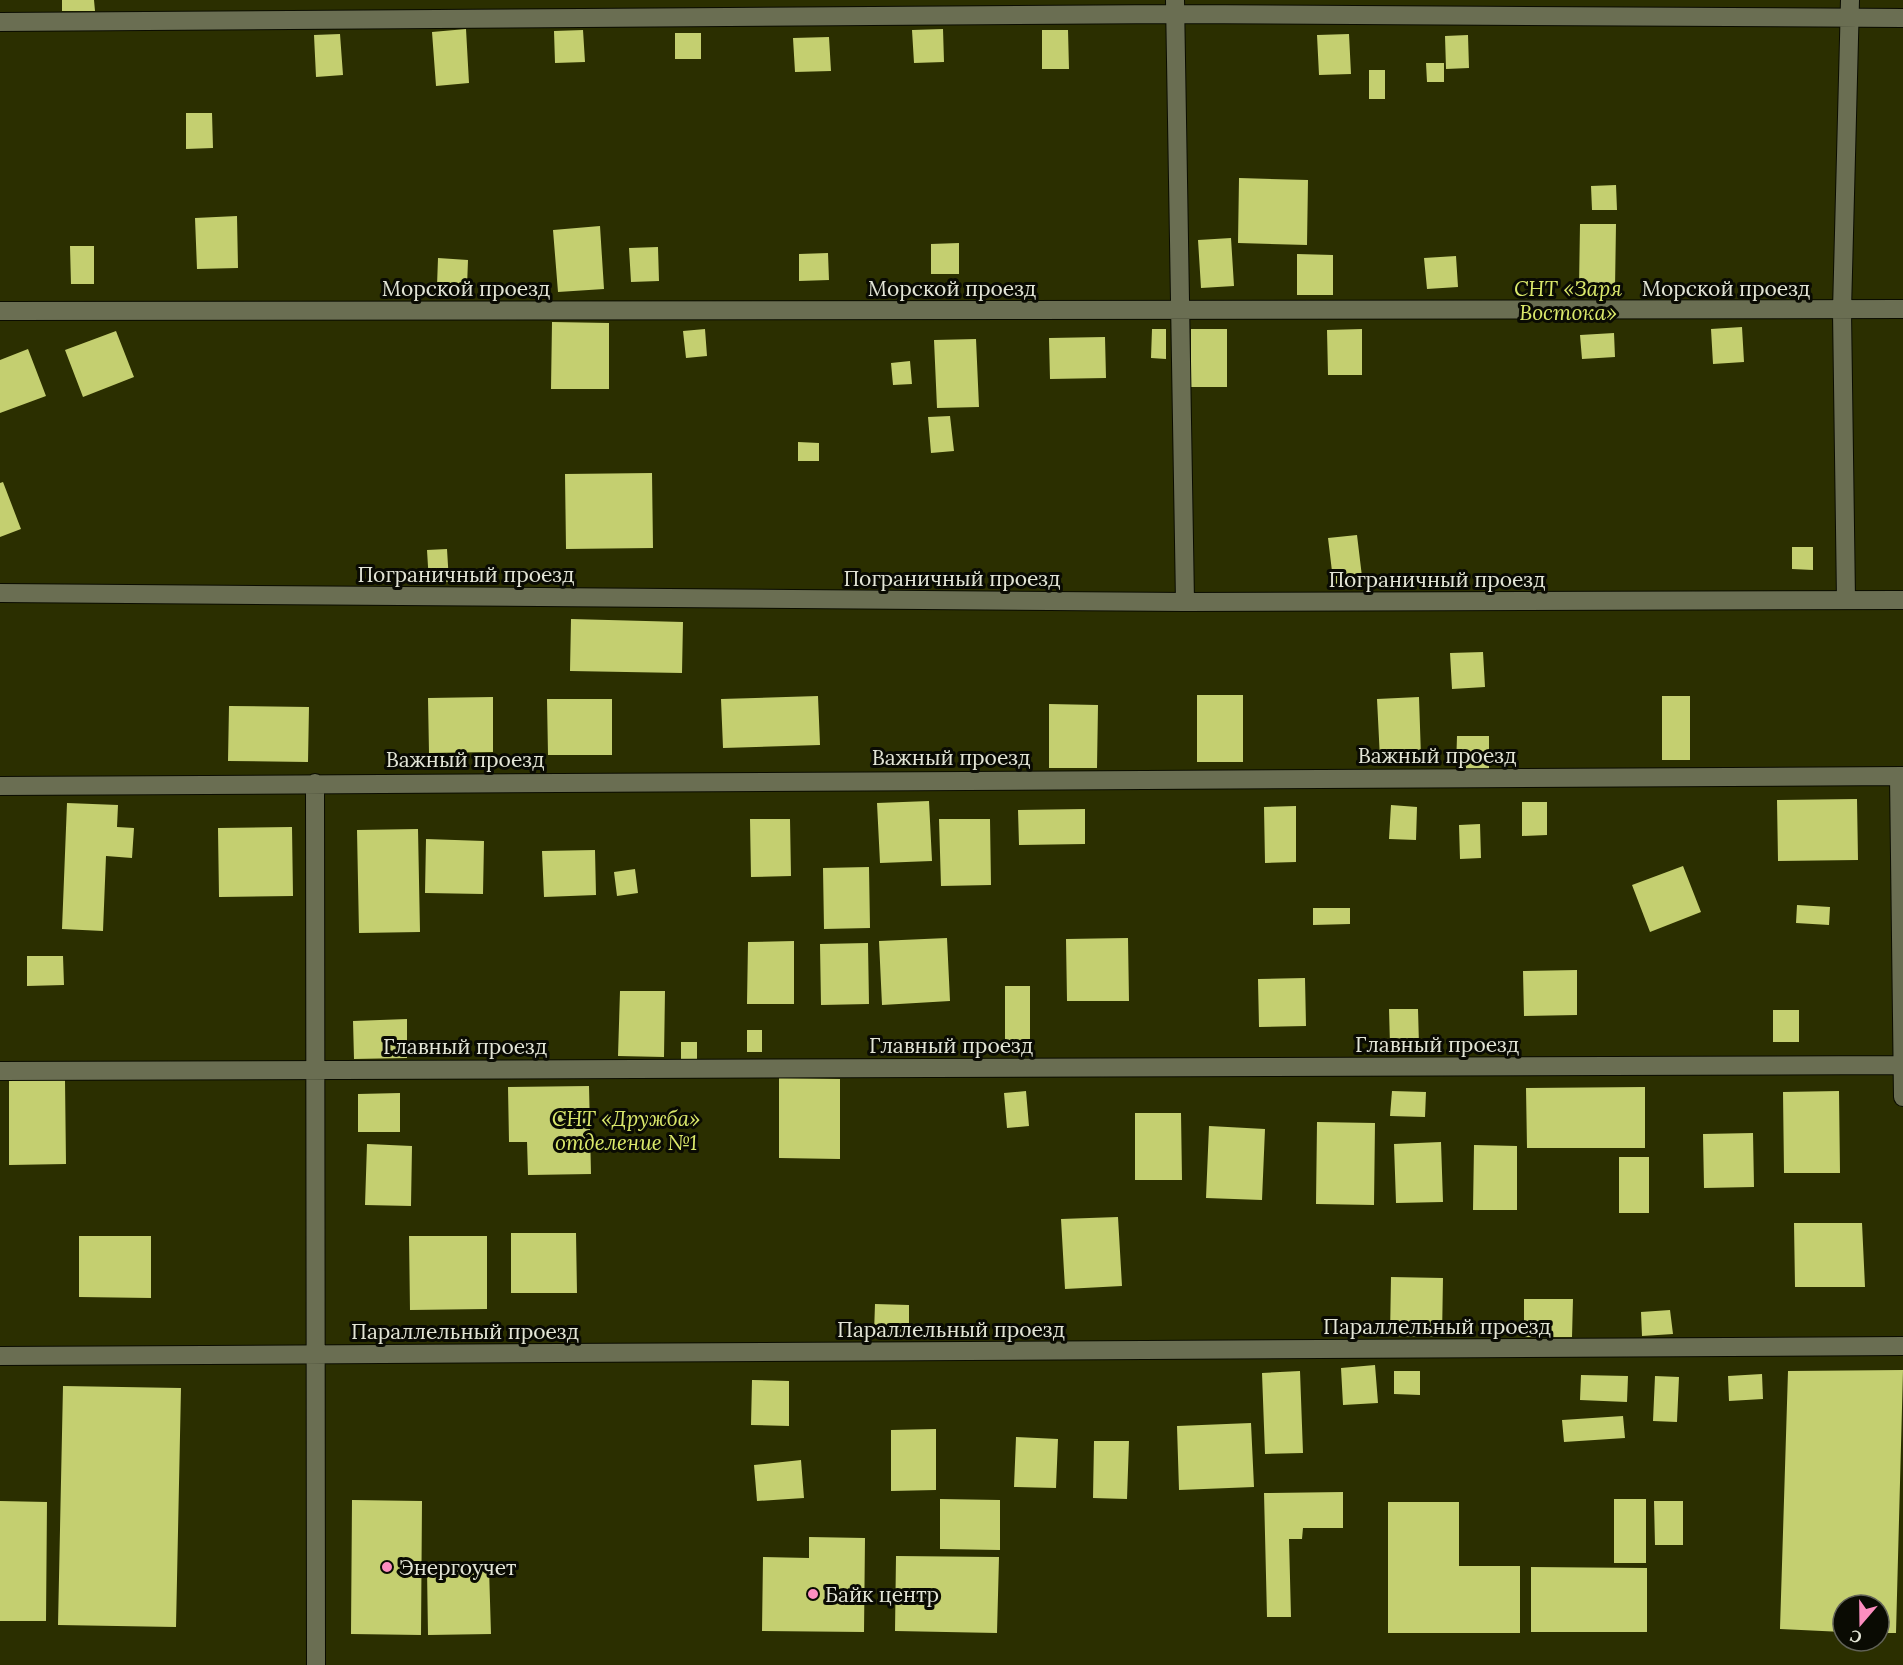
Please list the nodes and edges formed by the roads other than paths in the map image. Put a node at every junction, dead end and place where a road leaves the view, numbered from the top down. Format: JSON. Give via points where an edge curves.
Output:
{"nodes":[{"id":1,"x":1175,"y":7,"type":"edge"},
{"id":2,"x":1851,"y":9,"type":"edge"},
{"id":3,"x":1903,"y":18,"type":"edge"},
{"id":4,"x":0,"y":22,"type":"edge"},
{"id":5,"x":1903,"y":309,"type":"edge"},
{"id":6,"x":1179,"y":310,"type":"junction"},
{"id":7,"x":0,"y":311,"type":"edge"},
{"id":8,"x":1842,"y":311,"type":"junction"},
{"id":9,"x":0,"y":593,"type":"edge"},
{"id":10,"x":1846,"y":600,"type":"junction"},
{"id":11,"x":1903,"y":600,"type":"edge"},
{"id":12,"x":1185,"y":602,"type":"junction"},
{"id":13,"x":1901,"y":776,"type":"edge"},
{"id":14,"x":315,"y":783,"type":"junction"},
{"id":15,"x":0,"y":786,"type":"edge"},
{"id":16,"x":1902,"y":1065,"type":"edge"},
{"id":17,"x":316,"y":1068,"type":"junction"},
{"id":18,"x":0,"y":1071,"type":"edge"},
{"id":19,"x":1903,"y":1097,"type":"edge"},
{"id":20,"x":1903,"y":1346,"type":"edge"},
{"id":21,"x":316,"y":1355,"type":"junction"},
{"id":22,"x":0,"y":1356,"type":"edge"},
{"id":23,"x":316,"y":1665,"type":"edge"}],
"edges":[{"from":1,"to":2,"type":"lane"},
{"from":1,"to":4,"type":"lane"},
{"from":1,"to":6,"type":"lane"},
{"from":2,"to":3,"type":"lane"},
{"from":2,"to":8,"type":"lane"},
{"from":5,"to":8,"type":"lane","name":"Морской проезд"},
{"from":6,"to":7,"type":"lane","name":"Морской проезд"},
{"from":6,"to":8,"type":"lane","name":"Морской проезд"},
{"from":6,"to":12,"type":"lane"},
{"from":8,"to":10,"type":"lane"},
{"from":9,"to":12,"type":"lane","name":"Пограничный проезд"},
{"from":10,"to":11,"type":"lane","name":"Пограничный проезд"},
{"from":10,"to":12,"type":"lane","name":"Пограничный проезд"},
{"from":13,"to":14,"type":"lane","name":"Важный проезд"},
{"from":13,"to":16,"type":"lane"},
{"from":14,"to":15,"type":"lane","name":"Важный проезд"},
{"from":14,"to":17,"type":"lane"},
{"from":16,"to":17,"type":"lane","name":"Главный проезд"},
{"from":16,"to":19,"type":"lane"},
{"from":17,"to":18,"type":"lane","name":"Главный проезд"},
{"from":17,"to":21,"type":"lane"},
{"from":20,"to":21,"type":"lane","name":"Параллельный проезд"},
{"from":21,"to":22,"type":"lane","name":"Параллельный проезд"},
{"from":21,"to":23,"type":"lane"}]}
